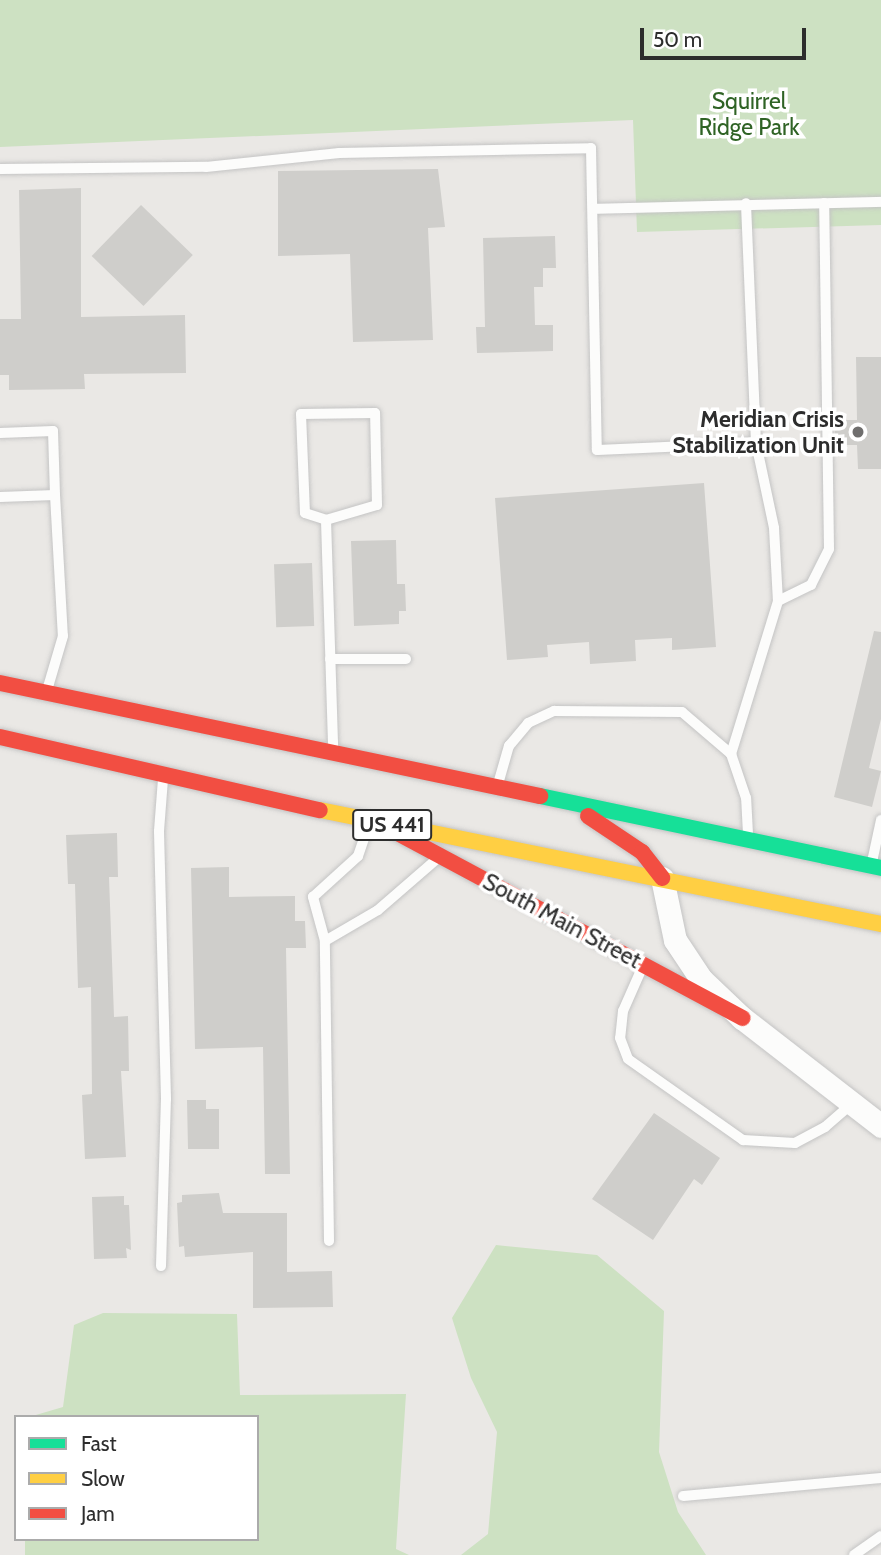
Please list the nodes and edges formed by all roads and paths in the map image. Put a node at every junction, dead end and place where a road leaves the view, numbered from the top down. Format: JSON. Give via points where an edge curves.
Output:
{"nodes":[{"id":1,"x":0,"y":169,"type":"edge"},
{"id":2,"x":881,"y":202,"type":"edge"},
{"id":3,"x":746,"y":203,"type":"junction"},
{"id":4,"x":824,"y":203,"type":"junction"},
{"id":5,"x":593,"y":209,"type":"junction"},
{"id":6,"x":0,"y":433,"type":"edge"},
{"id":7,"x":756,"y":443,"type":"junction"},
{"id":8,"x":54,"y":495,"type":"junction"},
{"id":9,"x":0,"y":497,"type":"edge"},
{"id":10,"x":326,"y":520,"type":"junction"},
{"id":11,"x":778,"y":601,"type":"junction"},
{"id":12,"x":330,"y":659,"type":"junction"},
{"id":13,"x":406,"y":659,"type":"dead end"},
{"id":14,"x":0,"y":683,"type":"edge"},
{"id":15,"x":44,"y":700,"type":"junction"},
{"id":16,"x":0,"y":737,"type":"edge"},
{"id":17,"x":731,"y":754,"type":"junction"},
{"id":18,"x":333,"y":755,"type":"junction"},
{"id":19,"x":164,"y":772,"type":"junction"},
{"id":20,"x":496,"y":796,"type":"junction"},
{"id":21,"x":567,"y":804,"type":"junction"},
{"id":22,"x":881,"y":820,"type":"edge"},
{"id":23,"x":376,"y":822,"type":"junction"},
{"id":24,"x":748,"y":841,"type":"junction"},
{"id":25,"x":439,"y":857,"type":"junction"},
{"id":26,"x":876,"y":867,"type":"edge"},
{"id":27,"x":662,"y":878,"type":"junction"},
{"id":28,"x":881,"y":924,"type":"edge"},
{"id":29,"x":325,"y":941,"type":"junction"},
{"id":30,"x":644,"y":964,"type":"junction"},
{"id":31,"x":742,"y":1018,"type":"junction"},
{"id":32,"x":853,"y":1102,"type":"junction"},
{"id":33,"x":881,"y":1126,"type":"edge"},
{"id":34,"x":329,"y":1241,"type":"dead end"},
{"id":35,"x":161,"y":1266,"type":"dead end"},
{"id":36,"x":881,"y":1478,"type":"edge"},
{"id":37,"x":683,"y":1496,"type":"dead end"},
{"id":38,"x":881,"y":1536,"type":"edge"},
{"id":39,"x":854,"y":1555,"type":"edge"}],
"edges":[{"from":1,"to":5,"type":"lane","via":[[206,167],[339,153],[591,148]]},
{"from":2,"to":4,"type":"lane"},
{"from":3,"to":4,"type":"lane"},
{"from":3,"to":5,"type":"lane"},
{"from":3,"to":7,"type":"lane"},
{"from":4,"to":11,"type":"lane","via":[[829,549],[811,585]]},
{"from":5,"to":7,"type":"lane","via":[[597,450]]},
{"from":6,"to":8,"type":"lane","via":[[53,431]]},
{"from":7,"to":11,"type":"lane","via":[[774,528]]},
{"from":8,"to":9,"type":"lane"},
{"from":8,"to":15,"type":"lane","via":[[63,636]]},
{"from":10,"to":10,"type":"lane","via":[[305,513],[301,414],[375,413],[377,505]]},
{"from":10,"to":12,"type":"lane"},
{"from":11,"to":17,"type":"lane"},
{"from":12,"to":13,"type":"lane"},
{"from":12,"to":18,"type":"lane"},
{"from":14,"to":15,"type":"main road","number":"US 441"},
{"from":15,"to":18,"type":"main road","number":"US 441"},
{"from":16,"to":19,"type":"main road","number":"US 441","via":[[34,737]]},
{"from":17,"to":20,"type":"lane","via":[[682,712],[554,711],[528,723],[509,746]]},
{"from":17,"to":24,"type":"lane","via":[[746,799]]},
{"from":18,"to":20,"type":"main road","number":"US 441"},
{"from":19,"to":23,"type":"main road","number":"US 441"},
{"from":19,"to":35,"type":"lane","via":[[159,831],[166,1099]]},
{"from":20,"to":21,"type":"main road","number":"US 441"},
{"from":21,"to":24,"type":"main road","number":"US 441"},
{"from":21,"to":27,"type":"main road","via":[[617,831],[642,852]]},
{"from":22,"to":26,"type":"lane"},
{"from":23,"to":25,"type":"main road","name":"South Main Street"},
{"from":23,"to":27,"type":"main road","number":"US 441","via":[[487,835]]},
{"from":23,"to":29,"type":"lane","via":[[358,856],[313,897]]},
{"from":24,"to":26,"type":"main road","number":"US 441"},
{"from":25,"to":29,"type":"lane","via":[[377,910]]},
{"from":25,"to":30,"type":"main road","name":"South Main Street"},
{"from":27,"to":28,"type":"main road","number":"US 441"},
{"from":27,"to":31,"type":"street","name":"South Main Street","via":[[675,940],[684,960]]},
{"from":29,"to":34,"type":"lane"},
{"from":30,"to":31,"type":"main road","name":"South Main Street"},
{"from":30,"to":32,"type":"lane","via":[[623,1010],[620,1038],[628,1059],[743,1140],[794,1143],[825,1126]]},
{"from":31,"to":32,"type":"street","name":"South Main Street"},
{"from":32,"to":33,"type":"street","name":"South Main Street"},
{"from":36,"to":37,"type":"lane"},
{"from":38,"to":39,"type":"lane"}]}
